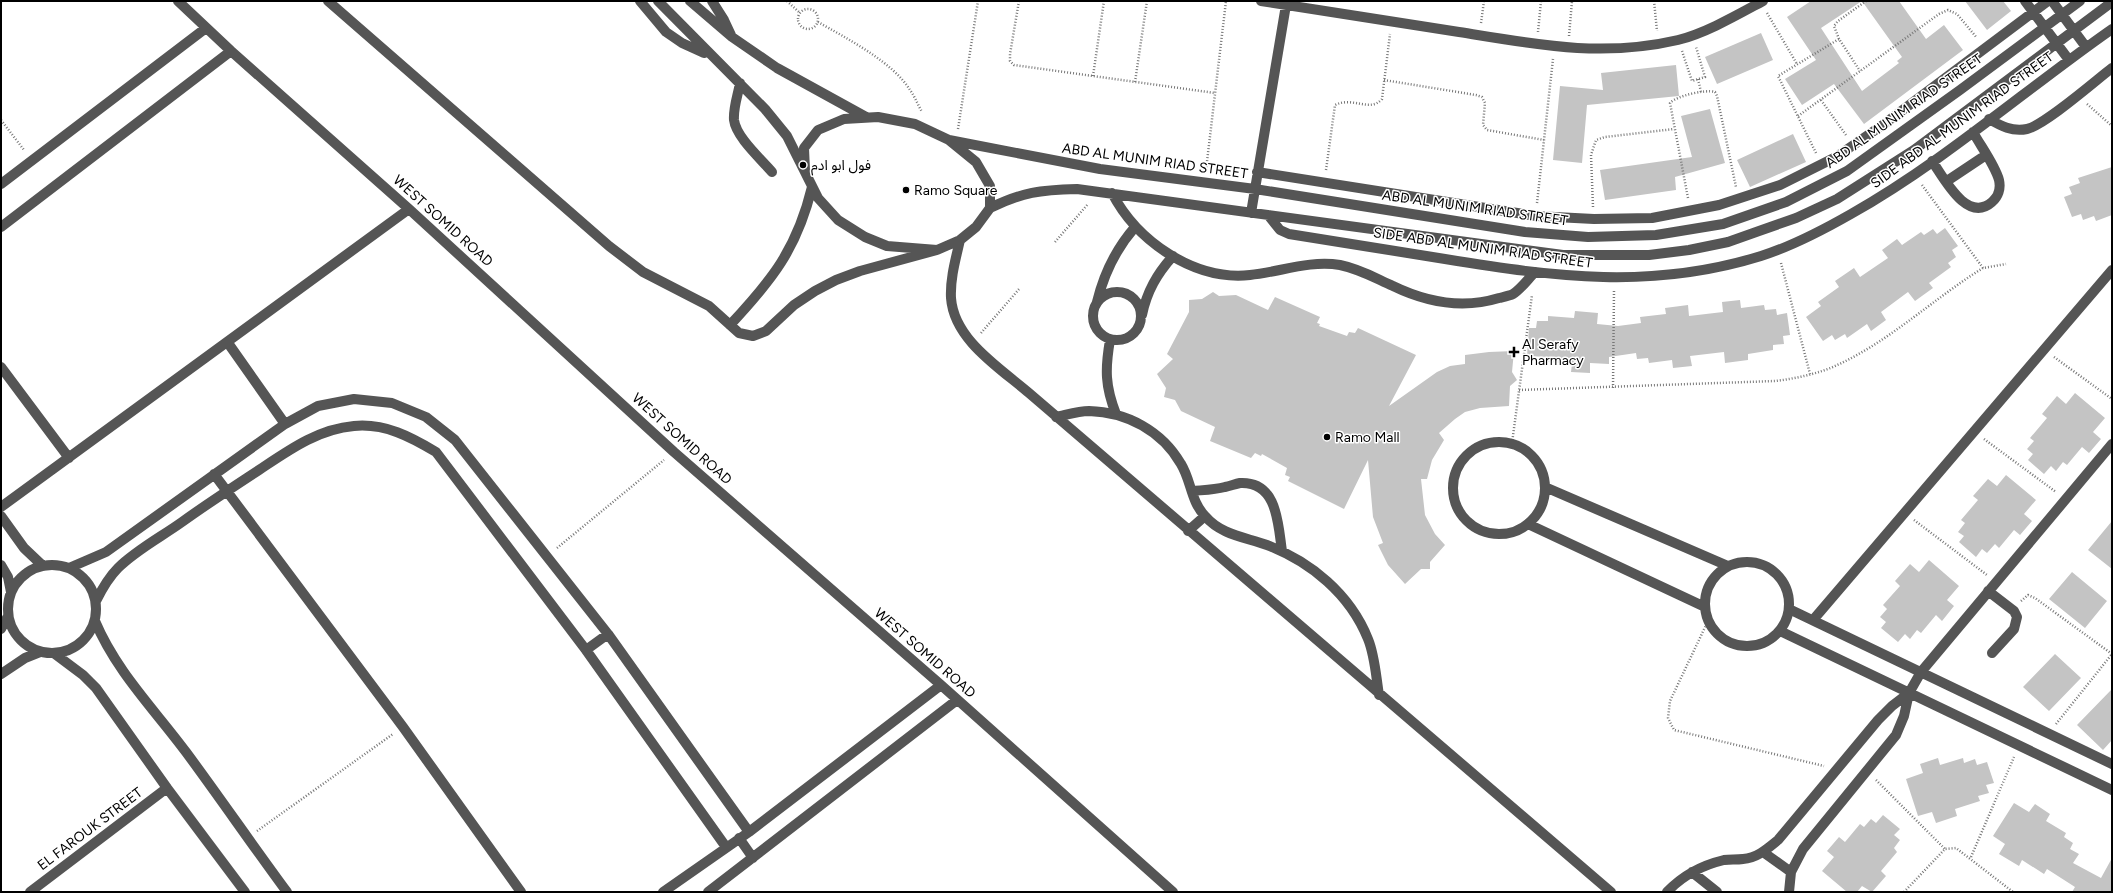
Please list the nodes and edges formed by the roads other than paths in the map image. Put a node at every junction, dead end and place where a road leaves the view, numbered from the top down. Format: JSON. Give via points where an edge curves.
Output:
{"nodes":[{"id":1,"x":178,"y":1,"type":"edge"},
{"id":2,"x":328,"y":1,"type":"edge"},
{"id":3,"x":640,"y":1,"type":"edge"},
{"id":4,"x":658,"y":1,"type":"edge"},
{"id":5,"x":690,"y":1,"type":"edge"},
{"id":6,"x":712,"y":1,"type":"edge"},
{"id":7,"x":1261,"y":1,"type":"edge"},
{"id":8,"x":2025,"y":1,"type":"edge"},
{"id":9,"x":2048,"y":1,"type":"edge"},
{"id":10,"x":2052,"y":1,"type":"edge"},
{"id":11,"x":2080,"y":1,"type":"edge"},
{"id":12,"x":1762,"y":2,"type":"edge"},
{"id":13,"x":2112,"y":2,"type":"edge"},
{"id":14,"x":1286,"y":5,"type":"junction"},
{"id":15,"x":2033,"y":12,"type":"junction"},
{"id":16,"x":2062,"y":14,"type":"junction"},
{"id":17,"x":2044,"y":27,"type":"junction"},
{"id":18,"x":206,"y":28,"type":"junction"},
{"id":19,"x":2112,"y":29,"type":"edge"},
{"id":20,"x":2074,"y":31,"type":"junction"},
{"id":21,"x":732,"y":37,"type":"junction"},
{"id":22,"x":2057,"y":44,"type":"junction"},
{"id":23,"x":2086,"y":47,"type":"junction"},
{"id":24,"x":231,"y":51,"type":"junction"},
{"id":25,"x":714,"y":58,"type":"junction"},
{"id":26,"x":2069,"y":60,"type":"junction"},
{"id":27,"x":2112,"y":68,"type":"edge"},
{"id":28,"x":740,"y":83,"type":"junction"},
{"id":29,"x":866,"y":118,"type":"junction"},
{"id":30,"x":1989,"y":119,"type":"junction"},
{"id":31,"x":1973,"y":132,"type":"junction"},
{"id":32,"x":953,"y":141,"type":"junction"},
{"id":33,"x":1986,"y":155,"type":"junction"},
{"id":34,"x":1932,"y":161,"type":"junction"},
{"id":35,"x":805,"y":171,"type":"junction"},
{"id":36,"x":772,"y":172,"type":"dead end"},
{"id":37,"x":1258,"y":172,"type":"junction"},
{"id":38,"x":1946,"y":181,"type":"junction"},
{"id":39,"x":1,"y":184,"type":"edge"},
{"id":40,"x":812,"y":188,"type":"junction"},
{"id":41,"x":1255,"y":189,"type":"junction"},
{"id":42,"x":1112,"y":193,"type":"junction"},
{"id":43,"x":990,"y":208,"type":"junction"},
{"id":44,"x":409,"y":209,"type":"junction"},
{"id":45,"x":1251,"y":213,"type":"junction"},
{"id":46,"x":1268,"y":215,"type":"junction"},
{"id":47,"x":1532,"y":215,"type":"junction"},
{"id":48,"x":1,"y":227,"type":"edge"},
{"id":49,"x":1135,"y":227,"type":"junction"},
{"id":50,"x":1358,"y":227,"type":"junction"},
{"id":51,"x":1525,"y":232,"type":"junction"},
{"id":52,"x":960,"y":240,"type":"junction"},
{"id":53,"x":1357,"y":245,"type":"junction"},
{"id":54,"x":937,"y":250,"type":"junction"},
{"id":55,"x":1173,"y":256,"type":"junction"},
{"id":56,"x":2112,"y":270,"type":"edge"},
{"id":57,"x":1535,"y":272,"type":"junction"},
{"id":58,"x":1097,"y":304,"type":"junction"},
{"id":59,"x":1142,"y":317,"type":"junction"},
{"id":60,"x":730,"y":325,"type":"junction"},
{"id":61,"x":1110,"y":340,"type":"junction"},
{"id":62,"x":228,"y":343,"type":"junction"},
{"id":63,"x":2,"y":367,"type":"edge"},
{"id":64,"x":1116,"y":414,"type":"junction"},
{"id":65,"x":1056,"y":417,"type":"junction"},
{"id":66,"x":285,"y":424,"type":"junction"},
{"id":67,"x":2112,"y":444,"type":"edge"},
{"id":68,"x":69,"y":458,"type":"junction"},
{"id":69,"x":214,"y":474,"type":"junction"},
{"id":70,"x":1546,"y":487,"type":"junction"},
{"id":71,"x":227,"y":491,"type":"junction"},
{"id":72,"x":1192,"y":491,"type":"junction"},
{"id":73,"x":1,"y":507,"type":"edge"},
{"id":74,"x":1,"y":516,"type":"edge"},
{"id":75,"x":1205,"y":516,"type":"junction"},
{"id":76,"x":1528,"y":524,"type":"junction"},
{"id":77,"x":1188,"y":531,"type":"junction"},
{"id":78,"x":1282,"y":551,"type":"junction"},
{"id":79,"x":1,"y":565,"type":"edge"},
{"id":80,"x":43,"y":566,"type":"junction"},
{"id":81,"x":1728,"y":566,"type":"junction"},
{"id":82,"x":69,"y":568,"type":"junction"},
{"id":83,"x":1988,"y":591,"type":"junction"},
{"id":84,"x":11,"y":592,"type":"junction"},
{"id":85,"x":96,"y":601,"type":"junction"},
{"id":86,"x":1705,"y":606,"type":"junction"},
{"id":87,"x":1789,"y":609,"type":"junction"},
{"id":88,"x":8,"y":616,"type":"junction"},
{"id":89,"x":1813,"y":620,"type":"junction"},
{"id":90,"x":95,"y":621,"type":"junction"},
{"id":91,"x":1,"y":629,"type":"edge"},
{"id":92,"x":1780,"y":631,"type":"junction"},
{"id":93,"x":608,"y":634,"type":"junction"},
{"id":94,"x":586,"y":650,"type":"junction"},
{"id":95,"x":40,"y":652,"type":"junction"},
{"id":96,"x":1992,"y":653,"type":"dead end"},
{"id":97,"x":55,"y":654,"type":"junction"},
{"id":98,"x":1921,"y":672,"type":"junction"},
{"id":99,"x":1,"y":674,"type":"edge"},
{"id":100,"x":941,"y":685,"type":"junction"},
{"id":101,"x":1909,"y":693,"type":"junction"},
{"id":102,"x":1379,"y":695,"type":"junction"},
{"id":103,"x":957,"y":700,"type":"junction"},
{"id":104,"x":2112,"y":764,"type":"edge"},
{"id":105,"x":167,"y":788,"type":"junction"},
{"id":106,"x":2112,"y":790,"type":"edge"},
{"id":107,"x":749,"y":832,"type":"junction"},
{"id":108,"x":739,"y":838,"type":"junction"},
{"id":109,"x":726,"y":847,"type":"junction"},
{"id":110,"x":1763,"y":852,"type":"junction"},
{"id":111,"x":753,"y":858,"type":"junction"},
{"id":112,"x":1692,"y":872,"type":"junction"},
{"id":113,"x":1790,"y":872,"type":"junction"},
{"id":114,"x":30,"y":892,"type":"edge"},
{"id":115,"x":245,"y":892,"type":"edge"},
{"id":116,"x":287,"y":892,"type":"edge"},
{"id":117,"x":521,"y":892,"type":"edge"},
{"id":118,"x":663,"y":892,"type":"edge"},
{"id":119,"x":708,"y":892,"type":"edge"},
{"id":120,"x":1171,"y":892,"type":"edge"},
{"id":121,"x":1611,"y":892,"type":"edge"},
{"id":122,"x":1667,"y":892,"type":"edge"},
{"id":123,"x":1717,"y":892,"type":"edge"},
{"id":124,"x":1789,"y":892,"type":"edge"}],
"edges":[{"from":1,"to":18,"type":"street","name":"WEST SOMID ROAD"},
{"from":2,"to":60,"type":"street","via":[[609,246],[643,272],[709,306]]},
{"from":3,"to":25,"type":"street","via":[[666,32],[682,43]]},
{"from":4,"to":25,"type":"street"},
{"from":5,"to":21,"type":"street"},
{"from":6,"to":21,"type":"street"},
{"from":7,"to":14,"type":"street"},
{"from":8,"to":15,"type":"street"},
{"from":9,"to":15,"type":"street"},
{"from":10,"to":16,"type":"street"},
{"from":11,"to":16,"type":"street","name":"ABD AL MUNIM RIAD STREET"},
{"from":12,"to":14,"type":"street","via":[[1679,40],[1628,49],[1598,50],[1537,45]]},
{"from":13,"to":20,"type":"street"},
{"from":14,"to":37,"type":"street"},
{"from":15,"to":17,"type":"street"},
{"from":15,"to":47,"type":"street","via":[[1854,144],[1780,185],[1719,205],[1652,218],[1594,220]]},
{"from":16,"to":17,"type":"street","name":"ABD AL MUNIM RIAD STREET"},
{"from":16,"to":20,"type":"street"},
{"from":17,"to":22,"type":"street"},
{"from":17,"to":51,"type":"street","name":"ABD AL MUNIM RIAD STREET","via":[[1847,171],[1786,202],[1723,224],[1656,235],[1588,237]]},
{"from":18,"to":24,"type":"street","name":"WEST SOMID ROAD"},
{"from":18,"to":39,"type":"street"},
{"from":19,"to":23,"type":"street","name":"SIDE ABD AL MUNIM RIAD STREET"},
{"from":20,"to":22,"type":"street"},
{"from":20,"to":23,"type":"street"},
{"from":21,"to":29,"type":"street","via":[[777,68]]},
{"from":22,"to":26,"type":"street"},
{"from":22,"to":50,"type":"street","via":[[1884,170],[1837,198],[1796,218],[1728,242],[1649,255],[1562,255]]},
{"from":23,"to":26,"type":"street","name":"SIDE ABD AL MUNIM RIAD STREET"},
{"from":24,"to":44,"type":"street","name":"WEST SOMID ROAD"},
{"from":24,"to":48,"type":"street"},
{"from":25,"to":28,"type":"street"},
{"from":26,"to":30,"type":"street","name":"SIDE ABD AL MUNIM RIAD STREET"},
{"from":27,"to":30,"type":"street","via":[[2045,120],[2027,129],[2006,129]]},
{"from":28,"to":35,"type":"street","via":[[766,109],[787,136]]},
{"from":28,"to":36,"type":"street","via":[[734,114],[735,126],[741,137]]},
{"from":29,"to":32,"type":"street","via":[[878,117],[915,124]]},
{"from":29,"to":35,"type":"street","via":[[844,119],[818,130],[804,148]]},
{"from":30,"to":31,"type":"street","name":"SIDE ABD AL MUNIM RIAD STREET"},
{"from":31,"to":33,"type":"street"},
{"from":31,"to":34,"type":"street","name":"SIDE ABD AL MUNIM RIAD STREET"},
{"from":32,"to":41,"type":"street","name":"ABD AL MUNIM RIAD STREET","via":[[1069,164]]},
{"from":32,"to":43,"type":"street","via":[[976,162],[990,186]]},
{"from":33,"to":38,"type":"street"},
{"from":33,"to":38,"type":"street","via":[[2000,186],[1990,204],[1970,207],[1958,198]]},
{"from":34,"to":38,"type":"street"},
{"from":34,"to":57,"type":"street","name":"SIDE ABD AL MUNIM RIAD STREET","via":[[1853,213],[1810,236],[1762,256],[1710,269],[1656,276],[1614,278]]},
{"from":35,"to":40,"type":"street"},
{"from":37,"to":41,"type":"street"},
{"from":37,"to":47,"type":"street"},
{"from":40,"to":54,"type":"street","via":[[838,220],[865,236],[887,246]]},
{"from":40,"to":60,"type":"street","via":[[800,230],[779,269],[766,287]]},
{"from":41,"to":45,"type":"street"},
{"from":41,"to":51,"type":"street","name":"ABD AL MUNIM RIAD STREET"},
{"from":42,"to":43,"type":"street","via":[[1076,189],[1040,190],[1014,197]]},
{"from":42,"to":45,"type":"street"},
{"from":42,"to":49,"type":"street","via":[[1121,210]]},
{"from":43,"to":52,"type":"street","via":[[976,227]]},
{"from":44,"to":62,"type":"street"},
{"from":44,"to":100,"type":"street","name":"WEST SOMID ROAD","via":[[674,452]]},
{"from":45,"to":46,"type":"street"},
{"from":46,"to":50,"type":"street"},
{"from":46,"to":53,"type":"street","name":"SIDE ABD AL MUNIM RIAD STREET","via":[[1280,230],[1289,234]]},
{"from":47,"to":51,"type":"street"},
{"from":49,"to":55,"type":"street"},
{"from":49,"to":58,"type":"street","via":[[1121,243],[1110,262]]},
{"from":50,"to":53,"type":"street"},
{"from":52,"to":54,"type":"street"},
{"from":52,"to":65,"type":"street","via":[[952,280],[951,298],[955,318],[973,343]]},
{"from":53,"to":57,"type":"street","name":"SIDE ABD AL MUNIM RIAD STREET"},
{"from":54,"to":60,"type":"street","via":[[836,280],[794,305],[760,334],[746,336]]},
{"from":55,"to":57,"type":"street","via":[[1186,264],[1217,273],[1249,275],[1310,264],[1339,265],[1367,273],[1428,299],[1457,304],[1486,302],[1513,294]]},
{"from":55,"to":59,"type":"street","via":[[1161,268],[1152,283]]},
{"from":56,"to":89,"type":"street"},
{"from":58,"to":59,"type":"street","via":[[1102,297],[1120,292],[1135,300]]},
{"from":58,"to":61,"type":"street","via":[[1093,312],[1093,321],[1102,336]]},
{"from":59,"to":61,"type":"street","via":[[1135,333],[1119,341]]},
{"from":61,"to":64,"type":"street","via":[[1105,375],[1108,394]]},
{"from":62,"to":66,"type":"street"},
{"from":62,"to":68,"type":"street"},
{"from":63,"to":68,"type":"street"},
{"from":64,"to":65,"type":"street","via":[[1088,411]]},
{"from":64,"to":72,"type":"street","via":[[1142,424],[1165,442],[1182,464]]},
{"from":65,"to":77,"type":"street"},
{"from":66,"to":69,"type":"street"},
{"from":66,"to":93,"type":"street","via":[[318,406],[354,399],[392,402],[426,417],[455,440]]},
{"from":67,"to":83,"type":"street"},
{"from":68,"to":73,"type":"street"},
{"from":69,"to":71,"type":"street"},
{"from":69,"to":82,"type":"street","via":[[106,552]]},
{"from":70,"to":76,"type":"street","via":[[1544,501],[1538,514]]},
{"from":70,"to":76,"type":"street","via":[[1543,472],[1536,459],[1525,449],[1512,443],[1497,441],[1483,444],[1470,451],[1453,475],[1454,504],[1462,517],[1473,527],[1486,533],[1501,535],[1516,532]]},
{"from":70,"to":81,"type":"street"},
{"from":71,"to":85,"type":"street","via":[[118,568]]},
{"from":71,"to":94,"type":"street","via":[[301,443],[327,431],[355,426],[384,428],[412,437],[436,452]]},
{"from":71,"to":117,"type":"street","via":[[403,727]]},
{"from":72,"to":75,"type":"street"},
{"from":72,"to":78,"type":"street","via":[[1241,483],[1255,486],[1267,494],[1275,506]]},
{"from":74,"to":80,"type":"street","via":[[24,548]]},
{"from":75,"to":77,"type":"street"},
{"from":75,"to":78,"type":"street","via":[[1226,533]]},
{"from":76,"to":86,"type":"street"},
{"from":77,"to":102,"type":"street"},
{"from":78,"to":102,"type":"street","via":[[1310,566],[1334,587],[1354,612],[1368,639]]},
{"from":79,"to":84,"type":"street","via":[[8,577]]},
{"from":80,"to":82,"type":"street"},
{"from":80,"to":84,"type":"street","via":[[24,575],[16,582]]},
{"from":81,"to":86,"type":"street","via":[[1710,583]]},
{"from":81,"to":87,"type":"street","via":[[1740,562],[1753,562],[1777,573],[1789,596]]},
{"from":82,"to":85,"type":"street","via":[[86,581]]},
{"from":83,"to":96,"type":"street","via":[[2014,611],[2017,617],[2014,629]]},
{"from":83,"to":98,"type":"street"},
{"from":84,"to":88,"type":"street"},
{"from":85,"to":90,"type":"street"},
{"from":86,"to":92,"type":"street","via":[[1708,621],[1716,632],[1728,641],[1741,645],[1756,645],[1769,640]]},
{"from":87,"to":89,"type":"street"},
{"from":87,"to":92,"type":"street"},
{"from":88,"to":91,"type":"street"},
{"from":88,"to":95,"type":"street","via":[[11,628],[18,639]]},
{"from":89,"to":98,"type":"street"},
{"from":90,"to":97,"type":"street","via":[[80,644],[68,651]]},
{"from":90,"to":116,"type":"street","via":[[108,649],[122,670],[186,752]]},
{"from":92,"to":101,"type":"street"},
{"from":93,"to":94,"type":"street"},
{"from":93,"to":107,"type":"street"},
{"from":94,"to":109,"type":"street"},
{"from":95,"to":97,"type":"street"},
{"from":95,"to":99,"type":"street","via":[[24,658]]},
{"from":97,"to":105,"type":"street","via":[[70,663],[96,688]]},
{"from":98,"to":101,"type":"street"},
{"from":98,"to":104,"type":"street"},
{"from":100,"to":103,"type":"street","name":"WEST SOMID ROAD"},
{"from":100,"to":107,"type":"street"},
{"from":101,"to":106,"type":"street"},
{"from":101,"to":110,"type":"street","via":[[1878,720],[1778,840]]},
{"from":101,"to":113,"type":"street","via":[[1904,716],[1896,735],[1803,849]]},
{"from":102,"to":121,"type":"street"},
{"from":103,"to":111,"type":"street"},
{"from":103,"to":120,"type":"street","name":"WEST SOMID ROAD"},
{"from":105,"to":114,"type":"street","name":"EL FAROUK STREET"},
{"from":105,"to":115,"type":"street"},
{"from":107,"to":108,"type":"street"},
{"from":108,"to":109,"type":"street"},
{"from":108,"to":111,"type":"street"},
{"from":109,"to":118,"type":"street"},
{"from":110,"to":112,"type":"street","via":[[1745,859],[1718,862]]},
{"from":110,"to":113,"type":"street"},
{"from":111,"to":119,"type":"street"},
{"from":112,"to":122,"type":"street"},
{"from":112,"to":123,"type":"street"},
{"from":113,"to":124,"type":"street"}]}
